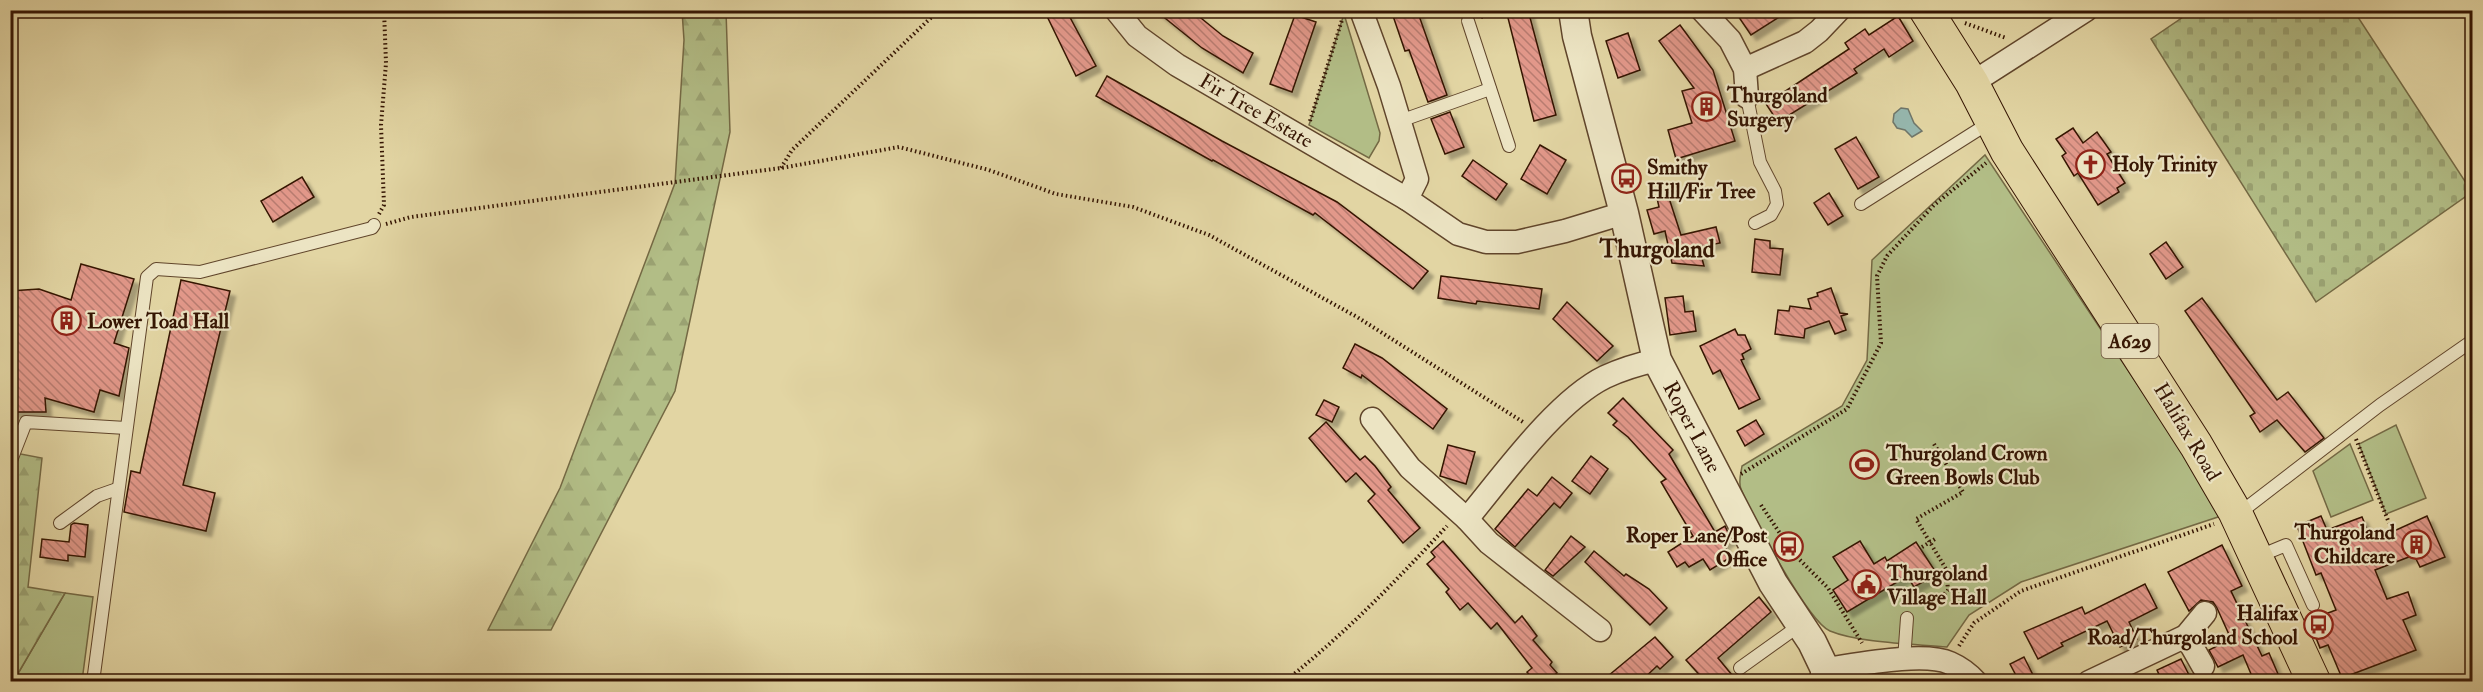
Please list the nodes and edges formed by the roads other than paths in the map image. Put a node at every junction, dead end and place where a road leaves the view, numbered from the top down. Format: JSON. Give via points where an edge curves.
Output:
{"nodes":[{"id":1,"x":1116,"y":10,"type":"edge"},
{"id":2,"x":1572,"y":10,"type":"edge"},
{"id":3,"x":1702,"y":10,"type":"edge"},
{"id":4,"x":1839,"y":10,"type":"edge"},
{"id":5,"x":2086,"y":10,"type":"edge"},
{"id":6,"x":1353,"y":12,"type":"edge"},
{"id":7,"x":1940,"y":15,"type":"edge"},
{"id":8,"x":1468,"y":21,"type":"road end"},
{"id":9,"x":1745,"y":69,"type":"junction"},
{"id":10,"x":1972,"y":83,"type":"junction"},
{"id":11,"x":1490,"y":89,"type":"junction"},
{"id":12,"x":1747,"y":97,"type":"joint"},
{"id":13,"x":1400,"y":121,"type":"junction"},
{"id":14,"x":1999,"y":134,"type":"junction"},
{"id":15,"x":1509,"y":146,"type":"dead end"},
{"id":16,"x":1407,"y":199,"type":"junction"},
{"id":17,"x":1861,"y":204,"type":"dead end"},
{"id":18,"x":1624,"y":213,"type":"junction"},
{"id":19,"x":1755,"y":223,"type":"dead end"},
{"id":20,"x":374,"y":225,"type":"road end"},
{"id":21,"x":2472,"y":341,"type":"edge"},
{"id":22,"x":1657,"y":360,"type":"junction"},
{"id":23,"x":1372,"y":419,"type":"dead end"},
{"id":24,"x":126,"y":428,"type":"junction"},
{"id":25,"x":10,"y":463,"type":"edge"},
{"id":26,"x":117,"y":489,"type":"junction"},
{"id":27,"x":2235,"y":514,"type":"junction"},
{"id":28,"x":1464,"y":515,"type":"junction"},
{"id":29,"x":60,"y":523,"type":"dead end"},
{"id":30,"x":2256,"y":558,"type":"junction"},
{"id":31,"x":2313,"y":605,"type":"dead end"},
{"id":32,"x":2205,"y":613,"type":"dead end"},
{"id":33,"x":1907,"y":618,"type":"dead end"},
{"id":34,"x":1800,"y":625,"type":"junction"},
{"id":35,"x":1600,"y":630,"type":"dead end"},
{"id":36,"x":2186,"y":636,"type":"junction"},
{"id":37,"x":1904,"y":660,"type":"junction"},
{"id":38,"x":2203,"y":666,"type":"dead end"},
{"id":39,"x":1740,"y":668,"type":"dead end"},
{"id":40,"x":1825,"y":675,"type":"edge"},
{"id":41,"x":93,"y":681,"type":"edge"},
{"id":42,"x":1976,"y":681,"type":"edge"},
{"id":43,"x":2090,"y":681,"type":"edge"},
{"id":44,"x":2314,"y":681,"type":"edge"}],
"edges":[{"from":1,"to":16,"type":"street","name":"Fir Tree Estate","via":[[1137,36],[1177,65]]},
{"from":2,"to":18,"type":"street","name":"Roper Lane"},
{"from":3,"to":9,"type":"street","via":[[1730,40]]},
{"from":4,"to":9,"type":"street","via":[[1804,42]]},
{"from":5,"to":10,"type":"street"},
{"from":6,"to":13,"type":"street"},
{"from":7,"to":10,"type":"highway","name":"Halifax Road","number":"A629"},
{"from":8,"to":11,"type":"lane"},
{"from":9,"to":12,"type":"street"},
{"from":10,"to":14,"type":"highway","name":"Halifax Road","number":"A629"},
{"from":11,"to":13,"type":"lane"},
{"from":11,"to":15,"type":"lane"},
{"from":12,"to":19,"type":"lane","via":[[1760,162],[1775,191],[1777,204],[1771,215]]},
{"from":13,"to":16,"type":"street","via":[[1417,179]]},
{"from":14,"to":17,"type":"lane"},
{"from":14,"to":27,"type":"highway","name":"Halifax Road","number":"A629","via":[[2196,445]]},
{"from":16,"to":18,"type":"street","name":"Fir Tree Estate","via":[[1458,234],[1486,242],[1517,242]]},
{"from":18,"to":22,"type":"street","name":"Roper Lane"},
{"from":20,"to":24,"type":"lane","via":[[200,272],[156,269],[147,277]]},
{"from":21,"to":27,"type":"lane"},
{"from":22,"to":28,"type":"street","via":[[1602,378],[1577,397]]},
{"from":22,"to":34,"type":"street","name":"Roper Lane","via":[[1773,583]]},
{"from":23,"to":28,"type":"street","via":[[1410,468]]},
{"from":24,"to":25,"type":"lane","via":[[26,422]]},
{"from":24,"to":26,"type":"lane"},
{"from":26,"to":29,"type":"lane","via":[[97,496]]},
{"from":26,"to":41,"type":"lane"},
{"from":27,"to":30,"type":"highway","name":"Halifax Road","number":"A629"},
{"from":28,"to":35,"type":"street","via":[[1489,543]]},
{"from":30,"to":31,"type":"lane","via":[[2286,545]]},
{"from":30,"to":44,"type":"highway","name":"Halifax Road","number":"A629"},
{"from":32,"to":36,"type":"street"},
{"from":33,"to":37,"type":"lane"},
{"from":34,"to":39,"type":"lane"},
{"from":34,"to":40,"type":"street","name":"Roper Lane"},
{"from":36,"to":38,"type":"street"},
{"from":36,"to":43,"type":"street"},
{"from":37,"to":40,"type":"street","name":"Roper Lane","via":[[1871,662]]},
{"from":37,"to":42,"type":"street","name":"Roper Lane","via":[[1949,662]]}]}
